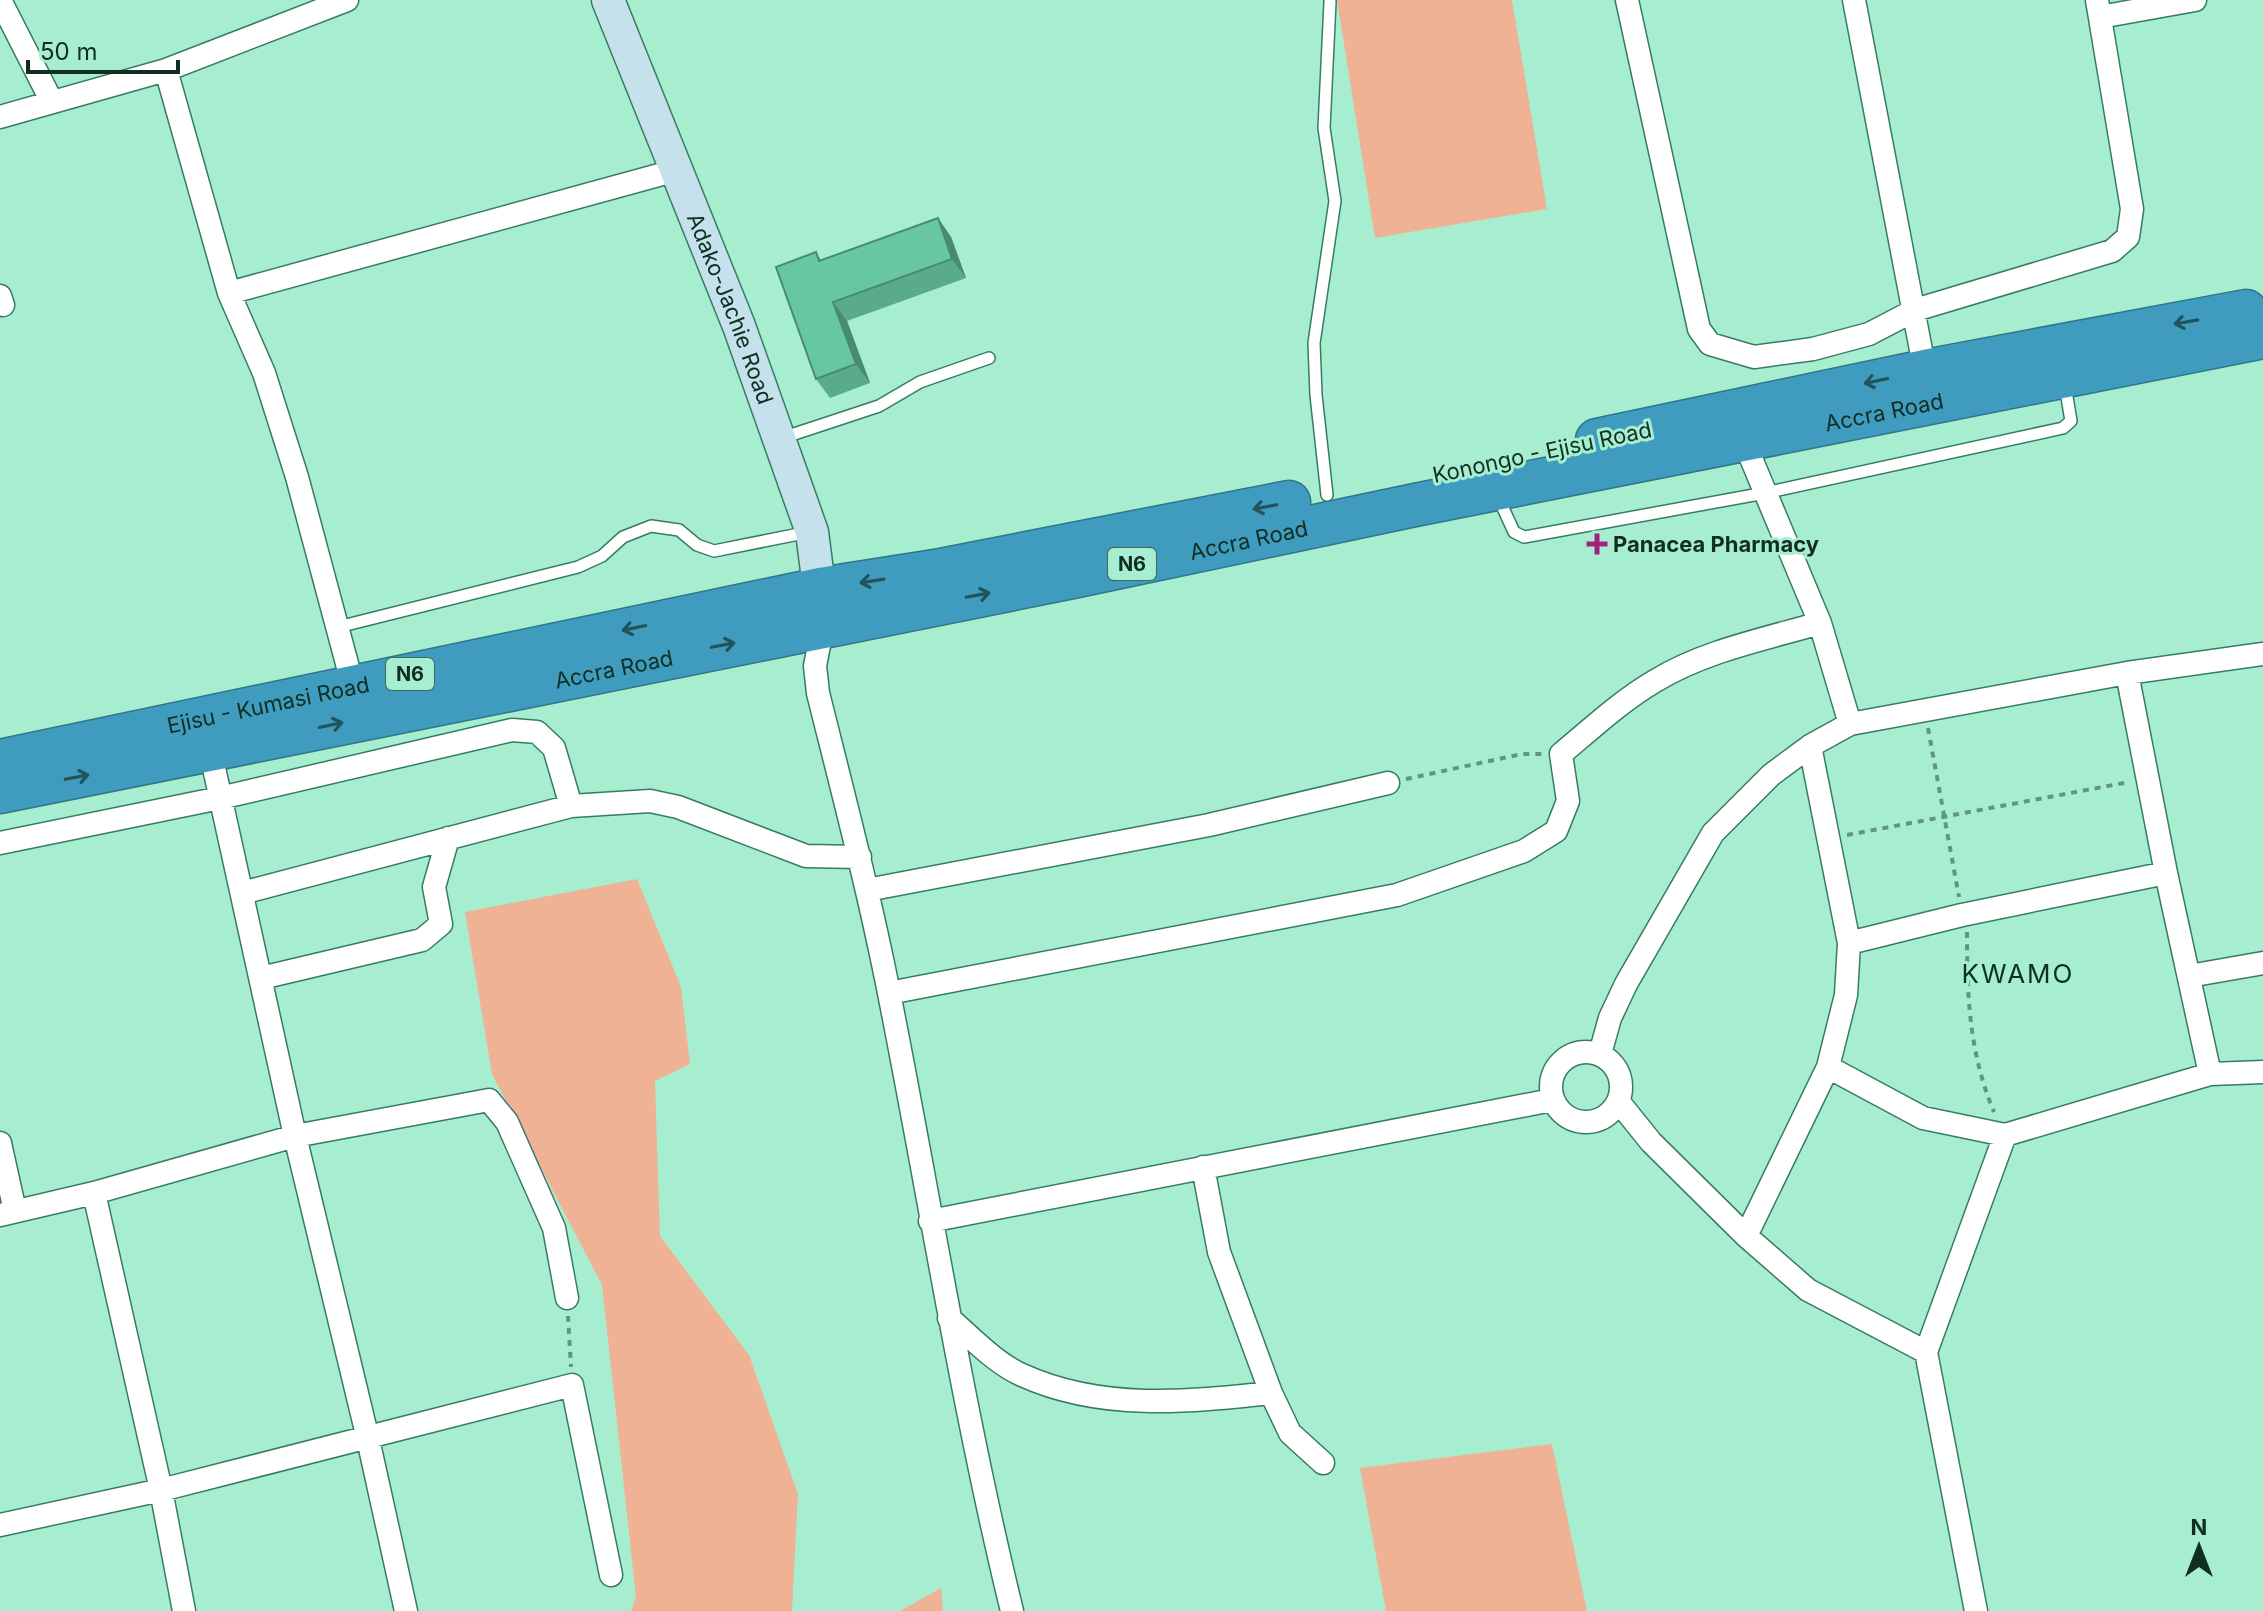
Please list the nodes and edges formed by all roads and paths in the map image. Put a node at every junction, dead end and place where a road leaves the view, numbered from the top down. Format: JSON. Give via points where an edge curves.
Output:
{"nodes":[{"id":1,"x":0,"y":0,"type":"edge"},
{"id":2,"x":347,"y":0,"type":"edge"},
{"id":3,"x":608,"y":0,"type":"edge"},
{"id":4,"x":1627,"y":0,"type":"edge"},
{"id":5,"x":1854,"y":0,"type":"edge"},
{"id":6,"x":2195,"y":0,"type":"edge"},
{"id":7,"x":1330,"y":2,"type":"edge"},
{"id":8,"x":2099,"y":8,"type":"edge"},
{"id":9,"x":166,"y":70,"type":"junction"},
{"id":10,"x":51,"y":100,"type":"junction"},
{"id":11,"x":0,"y":117,"type":"edge"},
{"id":12,"x":677,"y":170,"type":"junction"},
{"id":13,"x":229,"y":293,"type":"junction"},
{"id":14,"x":2263,"y":308,"type":"edge"},
{"id":15,"x":1915,"y":310,"type":"junction"},
{"id":16,"x":2263,"y":337,"type":"edge"},
{"id":17,"x":989,"y":358,"type":"dead end"},
{"id":18,"x":1925,"y":371,"type":"junction"},
{"id":19,"x":2063,"y":377,"type":"junction"},
{"id":20,"x":1738,"y":426,"type":"junction"},
{"id":21,"x":778,"y":440,"type":"junction"},
{"id":22,"x":1494,"y":489,"type":"junction"},
{"id":23,"x":1765,"y":493,"type":"junction"},
{"id":24,"x":1327,"y":495,"type":"junction"},
{"id":25,"x":812,"y":532,"type":"junction"},
{"id":26,"x":822,"y":607,"type":"junction"},
{"id":27,"x":1820,"y":623,"type":"junction"},
{"id":28,"x":338,"y":627,"type":"junction"},
{"id":29,"x":2263,"y":654,"type":"edge"},
{"id":30,"x":2127,"y":673,"type":"junction"},
{"id":31,"x":353,"y":686,"type":"junction"},
{"id":32,"x":1925,"y":710,"type":"junction"},
{"id":33,"x":1850,"y":724,"type":"junction"},
{"id":34,"x":1810,"y":746,"type":"junction"},
{"id":35,"x":210,"y":750,"type":"junction"},
{"id":36,"x":1561,"y":754,"type":"junction"},
{"id":37,"x":0,"y":761,"type":"edge"},
{"id":38,"x":2148,"y":778,"type":"junction"},
{"id":39,"x":1388,"y":783,"type":"joint"},
{"id":40,"x":0,"y":792,"type":"edge"},
{"id":41,"x":220,"y":798,"type":"junction"},
{"id":42,"x":571,"y":806,"type":"junction"},
{"id":43,"x":1944,"y":818,"type":"junction"},
{"id":44,"x":448,"y":838,"type":"junction"},
{"id":45,"x":1829,"y":839,"type":"junction"},
{"id":46,"x":0,"y":843,"type":"edge"},
{"id":47,"x":860,"y":857,"type":"junction"},
{"id":48,"x":2166,"y":873,"type":"junction"},
{"id":49,"x":867,"y":890,"type":"junction"},
{"id":50,"x":242,"y":893,"type":"junction"},
{"id":51,"x":1964,"y":914,"type":"junction"},
{"id":52,"x":1849,"y":943,"type":"junction"},
{"id":53,"x":2263,"y":963,"type":"edge"},
{"id":54,"x":2189,"y":976,"type":"junction"},
{"id":55,"x":261,"y":978,"type":"junction"},
{"id":56,"x":889,"y":993,"type":"junction"},
{"id":57,"x":1600,"y":1054,"type":"junction"},
{"id":58,"x":1828,"y":1067,"type":"junction"},
{"id":59,"x":2263,"y":1072,"type":"edge"},
{"id":60,"x":2210,"y":1074,"type":"junction"},
{"id":61,"x":1552,"y":1100,"type":"junction"},
{"id":62,"x":1618,"y":1101,"type":"junction"},
{"id":63,"x":2005,"y":1135,"type":"junction"},
{"id":64,"x":295,"y":1136,"type":"junction"},
{"id":65,"x":0,"y":1143,"type":"edge"},
{"id":66,"x":1203,"y":1167,"type":"junction"},
{"id":67,"x":94,"y":1193,"type":"junction"},
{"id":68,"x":7,"y":1213,"type":"edge"},
{"id":69,"x":930,"y":1221,"type":"junction"},
{"id":70,"x":1746,"y":1236,"type":"junction"},
{"id":71,"x":567,"y":1298,"type":"joint"},
{"id":72,"x":949,"y":1318,"type":"junction"},
{"id":73,"x":1926,"y":1352,"type":"junction"},
{"id":74,"x":572,"y":1385,"type":"junction"},
{"id":75,"x":1271,"y":1393,"type":"junction"},
{"id":76,"x":368,"y":1439,"type":"junction"},
{"id":77,"x":1323,"y":1463,"type":"dead end"},
{"id":78,"x":161,"y":1490,"type":"junction"},
{"id":79,"x":0,"y":1525,"type":"edge"},
{"id":80,"x":611,"y":1575,"type":"dead end"},
{"id":81,"x":184,"y":1611,"type":"edge"},
{"id":82,"x":406,"y":1611,"type":"edge"},
{"id":83,"x":1012,"y":1611,"type":"edge"},
{"id":84,"x":1976,"y":1611,"type":"edge"}],
"edges":[{"from":1,"to":10,"type":"street"},
{"from":2,"to":9,"type":"street"},
{"from":3,"to":12,"type":"street","name":"Adako-Jachie Road"},
{"from":4,"to":15,"type":"street","via":[[1699,329],[1710,344],[1754,357],[1813,349],[1869,334]]},
{"from":5,"to":15,"type":"street"},
{"from":6,"to":8,"type":"street"},
{"from":7,"to":24,"type":"lane","via":[[1324,128],[1335,201],[1314,343]]},
{"from":8,"to":15,"type":"street","via":[[2132,209],[2128,237],[2112,251]]},
{"from":9,"to":10,"type":"street"},
{"from":9,"to":13,"type":"street"},
{"from":10,"to":11,"type":"street"},
{"from":12,"to":13,"type":"street"},
{"from":12,"to":21,"type":"street","name":"Adako-Jachie Road"},
{"from":13,"to":28,"type":"street","via":[[264,373]]},
{"from":14,"to":18,"type":"highway","name":"Konongo - Ejisu Road","number":"N6","one_way":true},
{"from":15,"to":18,"type":"street"},
{"from":16,"to":19,"type":"highway","name":"Accra Road","number":"N6"},
{"from":17,"to":21,"type":"lane","via":[[920,382],[879,406]]},
{"from":18,"to":20,"type":"highway","name":"Konongo - Ejisu Road","number":"N6","one_way":true},
{"from":19,"to":20,"type":"highway","name":"Accra Road","number":"N6"},
{"from":19,"to":23,"type":"lane","via":[[2071,421],[2063,428]]},
{"from":20,"to":22,"type":"highway","name":"Accra Road","number":"N6"},
{"from":20,"to":23,"type":"street"},
{"from":20,"to":24,"type":"highway","name":"Konongo - Ejisu Road","number":"N6"},
{"from":21,"to":25,"type":"street","name":"Adako-Jachie Road"},
{"from":22,"to":23,"type":"lane","via":[[1514,532],[1524,537]]},
{"from":26,"to":22,"type":"highway","name":"Accra Road","number":"N6","one_way":true,"via":[[1073,577]]},
{"from":23,"to":27,"type":"street"},
{"from":24,"to":26,"type":"highway","name":"Konongo - Ejisu Road","number":"N6","one_way":true,"via":[[935,571]]},
{"from":25,"to":26,"type":"street","name":"Adako-Jachie Road"},
{"from":25,"to":28,"type":"lane","via":[[714,551],[679,530],[651,526],[623,537],[602,556],[578,567]]},
{"from":26,"to":31,"type":"highway","name":"Ejisu - Kumasi Road","number":"N6","one_way":true},
{"from":35,"to":26,"type":"highway","name":"Accra Road","number":"N6","one_way":true},
{"from":26,"to":47,"type":"street","via":[[815,666],[818,693]]},
{"from":27,"to":33,"type":"street"},
{"from":27,"to":36,"type":"street","via":[[1720,652],[1655,680]]},
{"from":28,"to":31,"type":"street"},
{"from":29,"to":30,"type":"street"},
{"from":30,"to":32,"type":"street"},
{"from":30,"to":38,"type":"street"},
{"from":31,"to":37,"type":"highway","name":"Ejisu - Kumasi Road","number":"N6"},
{"from":32,"to":33,"type":"street"},
{"from":32,"to":43,"type":"path"},
{"from":33,"to":34,"type":"street"},
{"from":34,"to":45,"type":"street"},
{"from":34,"to":57,"type":"street","via":[[1771,775],[1713,833],[1626,984]]},
{"from":40,"to":35,"type":"highway","name":"Accra Road","number":"N6","one_way":true},
{"from":35,"to":41,"type":"street"},
{"from":36,"to":39,"type":"path","via":[[1522,754]]},
{"from":36,"to":56,"type":"street","via":[[1568,801],[1556,831],[1524,851],[1397,895]]},
{"from":38,"to":43,"type":"path"},
{"from":38,"to":48,"type":"street"},
{"from":39,"to":49,"type":"street","via":[[1209,825]]},
{"from":41,"to":42,"type":"street","via":[[512,730],[537,732],[554,748]]},
{"from":41,"to":46,"type":"street"},
{"from":41,"to":50,"type":"street"},
{"from":42,"to":44,"type":"street"},
{"from":42,"to":47,"type":"street","via":[[650,801],[806,856]]},
{"from":43,"to":45,"type":"path"},
{"from":43,"to":51,"type":"path"},
{"from":44,"to":50,"type":"street"},
{"from":44,"to":55,"type":"street","via":[[434,887],[441,924],[422,940]]},
{"from":45,"to":52,"type":"street"},
{"from":47,"to":49,"type":"street"},
{"from":48,"to":51,"type":"street"},
{"from":48,"to":54,"type":"street"},
{"from":49,"to":56,"type":"street"},
{"from":50,"to":55,"type":"street"},
{"from":51,"to":52,"type":"street"},
{"from":51,"to":63,"type":"path","via":[[1970,1025],[1981,1081]]},
{"from":52,"to":58,"type":"street","via":[[1846,995]]},
{"from":53,"to":54,"type":"street"},
{"from":54,"to":60,"type":"street"},
{"from":55,"to":64,"type":"street"},
{"from":56,"to":69,"type":"street"},
{"from":57,"to":61,"type":"street","via":[[1586,1051],[1561,1061],[1553,1073]]},
{"from":57,"to":62,"type":"street","via":[[1619,1074]]},
{"from":58,"to":63,"type":"street","via":[[1923,1118]]},
{"from":58,"to":70,"type":"street"},
{"from":59,"to":60,"type":"street"},
{"from":60,"to":63,"type":"street"},
{"from":61,"to":62,"type":"street","via":[[1571,1119],[1585,1122],[1610,1113]]},
{"from":61,"to":66,"type":"street"},
{"from":62,"to":70,"type":"street","via":[[1651,1142]]},
{"from":63,"to":73,"type":"street"},
{"from":64,"to":67,"type":"street"},
{"from":64,"to":71,"type":"street","via":[[489,1100],[507,1122],[554,1228]]},
{"from":64,"to":76,"type":"street"},
{"from":65,"to":68,"type":"street"},
{"from":66,"to":69,"type":"street"},
{"from":66,"to":75,"type":"street","via":[[1219,1252]]},
{"from":67,"to":68,"type":"street"},
{"from":67,"to":78,"type":"street"},
{"from":69,"to":72,"type":"street"},
{"from":70,"to":73,"type":"street","via":[[1808,1290]]},
{"from":71,"to":74,"type":"path"},
{"from":72,"to":75,"type":"street","via":[[1021,1375],[1080,1394],[1154,1403]]},
{"from":72,"to":83,"type":"street"},
{"from":73,"to":84,"type":"street"},
{"from":74,"to":76,"type":"street"},
{"from":74,"to":80,"type":"street"},
{"from":75,"to":77,"type":"street","via":[[1290,1433]]},
{"from":76,"to":78,"type":"street"},
{"from":76,"to":82,"type":"street"},
{"from":78,"to":79,"type":"street"},
{"from":78,"to":81,"type":"street"}]}
